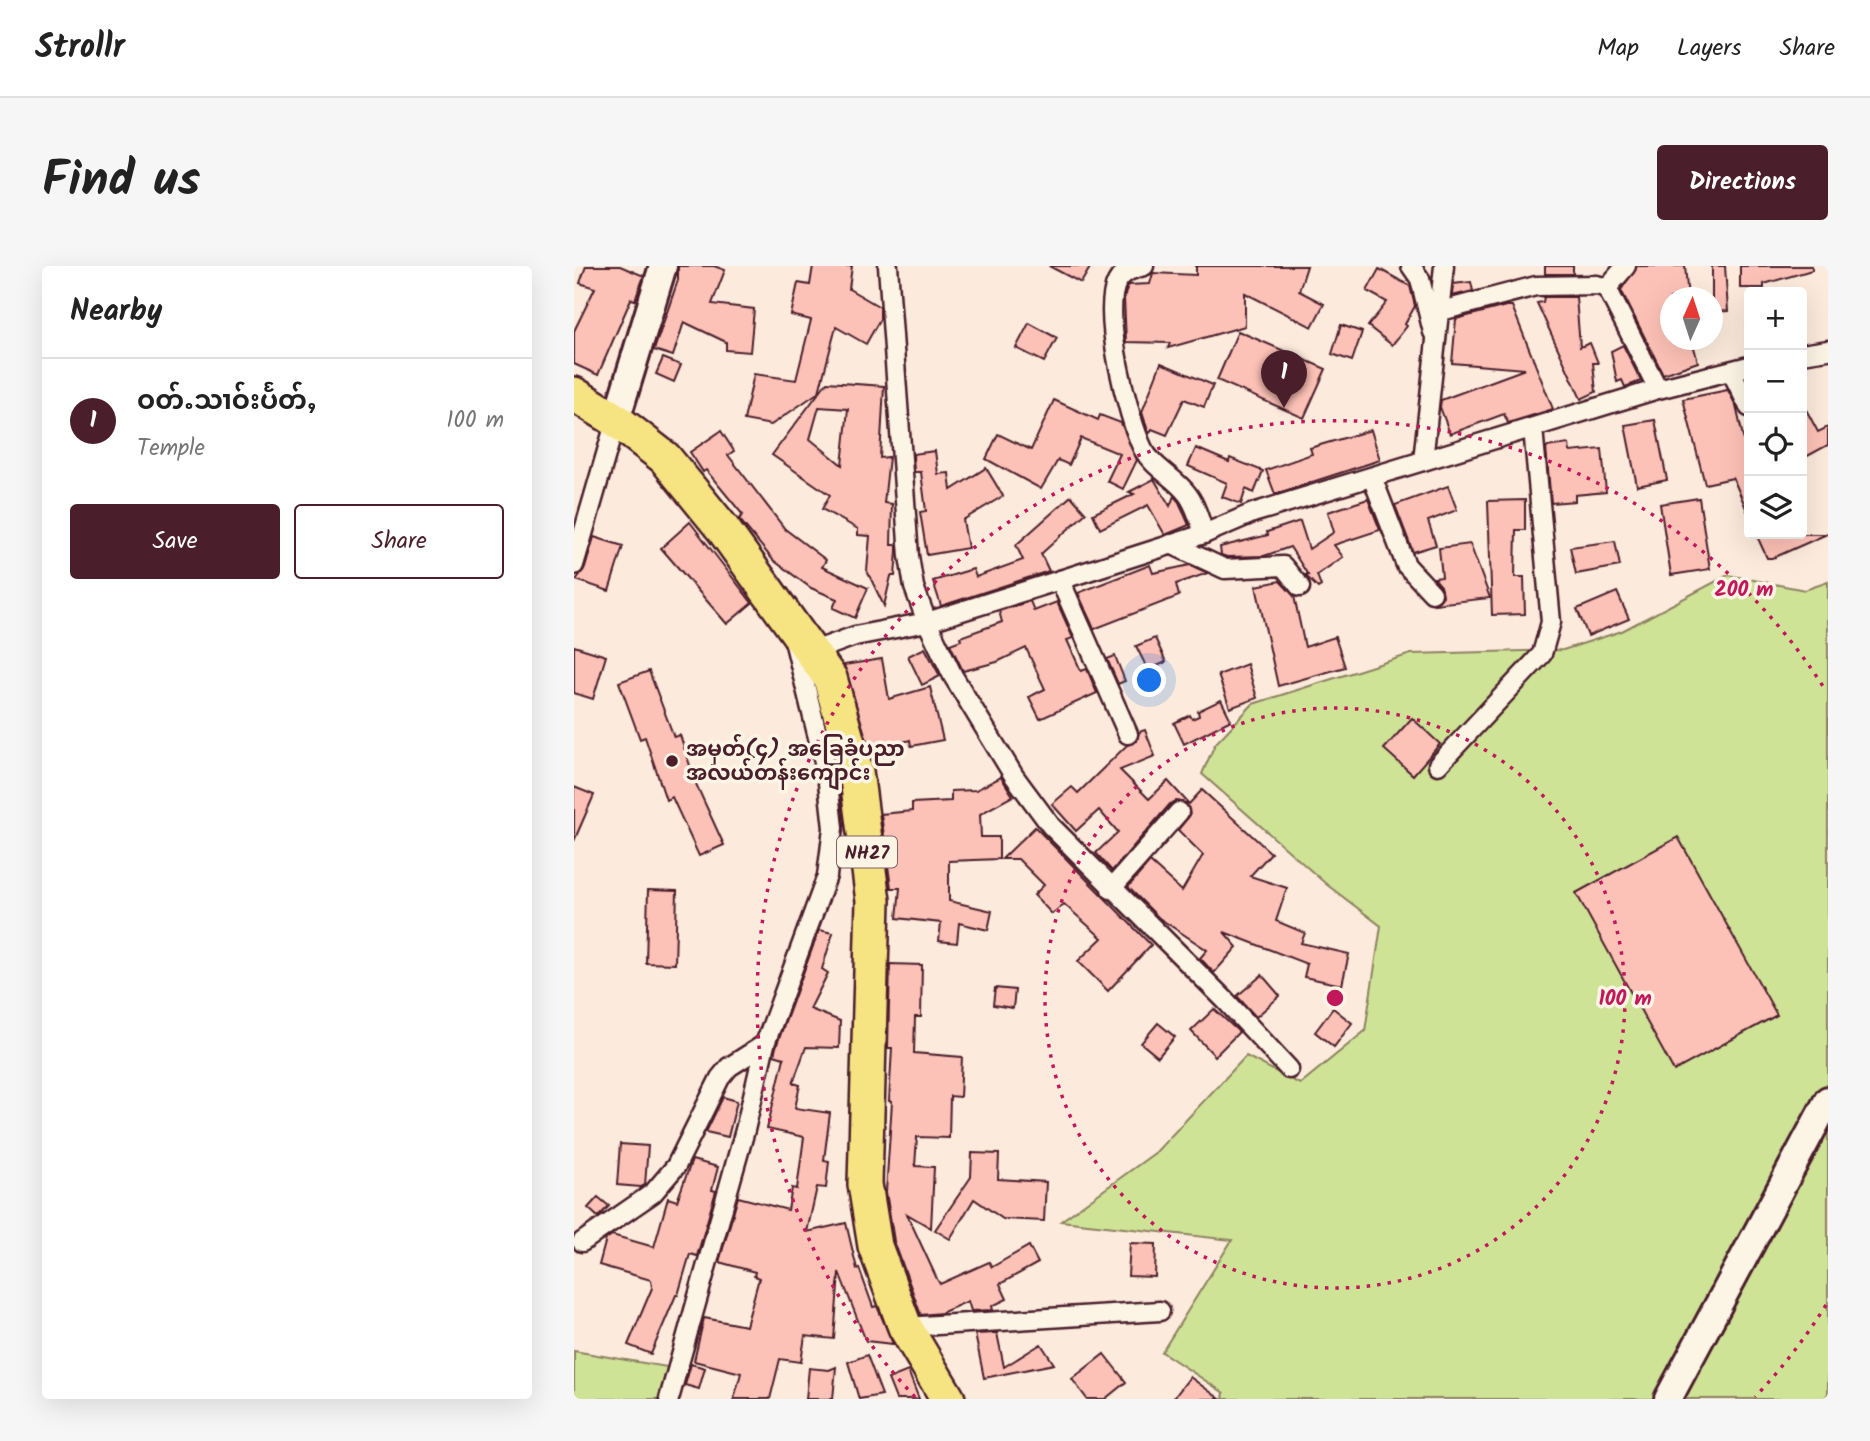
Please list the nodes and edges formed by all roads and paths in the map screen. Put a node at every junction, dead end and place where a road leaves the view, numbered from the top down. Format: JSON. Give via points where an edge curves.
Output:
{"nodes":[{"id":1,"x":663,"y":266,"type":"edge"},
{"id":2,"x":888,"y":266,"type":"edge"},
{"id":3,"x":1144,"y":266,"type":"edge"},
{"id":4,"x":1411,"y":266,"type":"edge"},
{"id":5,"x":1444,"y":266,"type":"edge"},
{"id":6,"x":1626,"y":266,"type":"edge"},
{"id":7,"x":1607,"y":288,"type":"junction"},
{"id":8,"x":1441,"y":311,"type":"junction"},
{"id":9,"x":1828,"y":350,"type":"edge"},
{"id":10,"x":1807,"y":353,"type":"edge"},
{"id":11,"x":1437,"y":358,"type":"junction"},
{"id":12,"x":1744,"y":367,"type":"edge"},
{"id":13,"x":1731,"y":370,"type":"junction"},
{"id":14,"x":1658,"y":388,"type":"junction"},
{"id":15,"x":576,"y":393,"type":"edge"},
{"id":16,"x":1744,"y":397,"type":"edge"},
{"id":17,"x":616,"y":420,"type":"junction"},
{"id":18,"x":1533,"y":428,"type":"junction"},
{"id":19,"x":1423,"y":461,"type":"junction"},
{"id":20,"x":1372,"y":477,"type":"junction"},
{"id":21,"x":1204,"y":534,"type":"junction"},
{"id":22,"x":1171,"y":544,"type":"junction"},
{"id":23,"x":574,"y":565,"type":"edge"},
{"id":24,"x":1060,"y":580,"type":"junction"},
{"id":25,"x":1300,"y":587,"type":"dead end"},
{"id":26,"x":1432,"y":593,"type":"dead end"},
{"id":27,"x":927,"y":622,"type":"junction"},
{"id":28,"x":790,"y":623,"type":"junction"},
{"id":29,"x":811,"y":652,"type":"junction"},
{"id":30,"x":1128,"y":734,"type":"dead end"},
{"id":31,"x":1438,"y":765,"type":"dead end"},
{"id":32,"x":1179,"y":812,"type":"dead end"},
{"id":33,"x":1111,"y":889,"type":"junction"},
{"id":34,"x":765,"y":1044,"type":"junction"},
{"id":35,"x":1289,"y":1069,"type":"dead end"},
{"id":36,"x":1828,"y":1100,"type":"edge"},
{"id":37,"x":582,"y":1242,"type":"dead end"},
{"id":38,"x":1160,"y":1311,"type":"dead end"},
{"id":39,"x":905,"y":1327,"type":"junction"},
{"id":40,"x":668,"y":1399,"type":"edge"},
{"id":41,"x":948,"y":1399,"type":"edge"},
{"id":42,"x":1668,"y":1399,"type":"edge"}],
"edges":[{"from":1,"to":17,"type":"street"},
{"from":2,"to":27,"type":"street","via":[[909,556]]},
{"from":3,"to":21,"type":"street","via":[[1127,271],[1117,282],[1113,347],[1142,447],[1154,465],[1187,493]]},
{"from":4,"to":11,"type":"street","via":[[1430,312]]},
{"from":5,"to":8,"type":"street"},
{"from":6,"to":7,"type":"street"},
{"from":7,"to":8,"type":"street","via":[[1571,283],[1536,286]]},
{"from":7,"to":14,"type":"street"},
{"from":8,"to":11,"type":"street"},
{"from":9,"to":10,"type":"street"},
{"from":11,"to":19,"type":"street"},
{"from":12,"to":13,"type":"street"},
{"from":13,"to":14,"type":"street"},
{"from":13,"to":16,"type":"street"},
{"from":14,"to":18,"type":"street"},
{"from":15,"to":17,"type":"highway","number":"NH27"},
{"from":17,"to":23,"type":"street"},
{"from":17,"to":28,"type":"highway","number":"NH27","via":[[664,458],[723,529]]},
{"from":18,"to":19,"type":"street"},
{"from":18,"to":31,"type":"street","via":[[1549,638],[1542,654]]},
{"from":19,"to":20,"type":"street"},
{"from":20,"to":21,"type":"street","via":[[1253,513]]},
{"from":20,"to":26,"type":"street","via":[[1406,565]]},
{"from":21,"to":22,"type":"street"},
{"from":22,"to":24,"type":"street"},
{"from":22,"to":25,"type":"street","via":[[1225,569],[1283,566]]},
{"from":24,"to":27,"type":"street"},
{"from":24,"to":30,"type":"street"},
{"from":27,"to":29,"type":"street","via":[[855,636]]},
{"from":27,"to":33,"type":"street","via":[[953,676],[1014,776],[1051,826]]},
{"from":28,"to":29,"type":"highway","number":"NH27"},
{"from":28,"to":34,"type":"street","via":[[827,774],[833,828],[827,876]]},
{"from":29,"to":39,"type":"highway","number":"NH27","via":[[830,678],[856,771],[873,901],[864,1184],[874,1246]]},
{"from":32,"to":33,"type":"street"},
{"from":33,"to":35,"type":"street"},
{"from":34,"to":37,"type":"street","via":[[720,1078],[677,1166],[653,1193]]},
{"from":34,"to":40,"type":"street"},
{"from":36,"to":42,"type":"street"},
{"from":38,"to":39,"type":"street"},
{"from":39,"to":41,"type":"highway","number":"NH27"}]}
